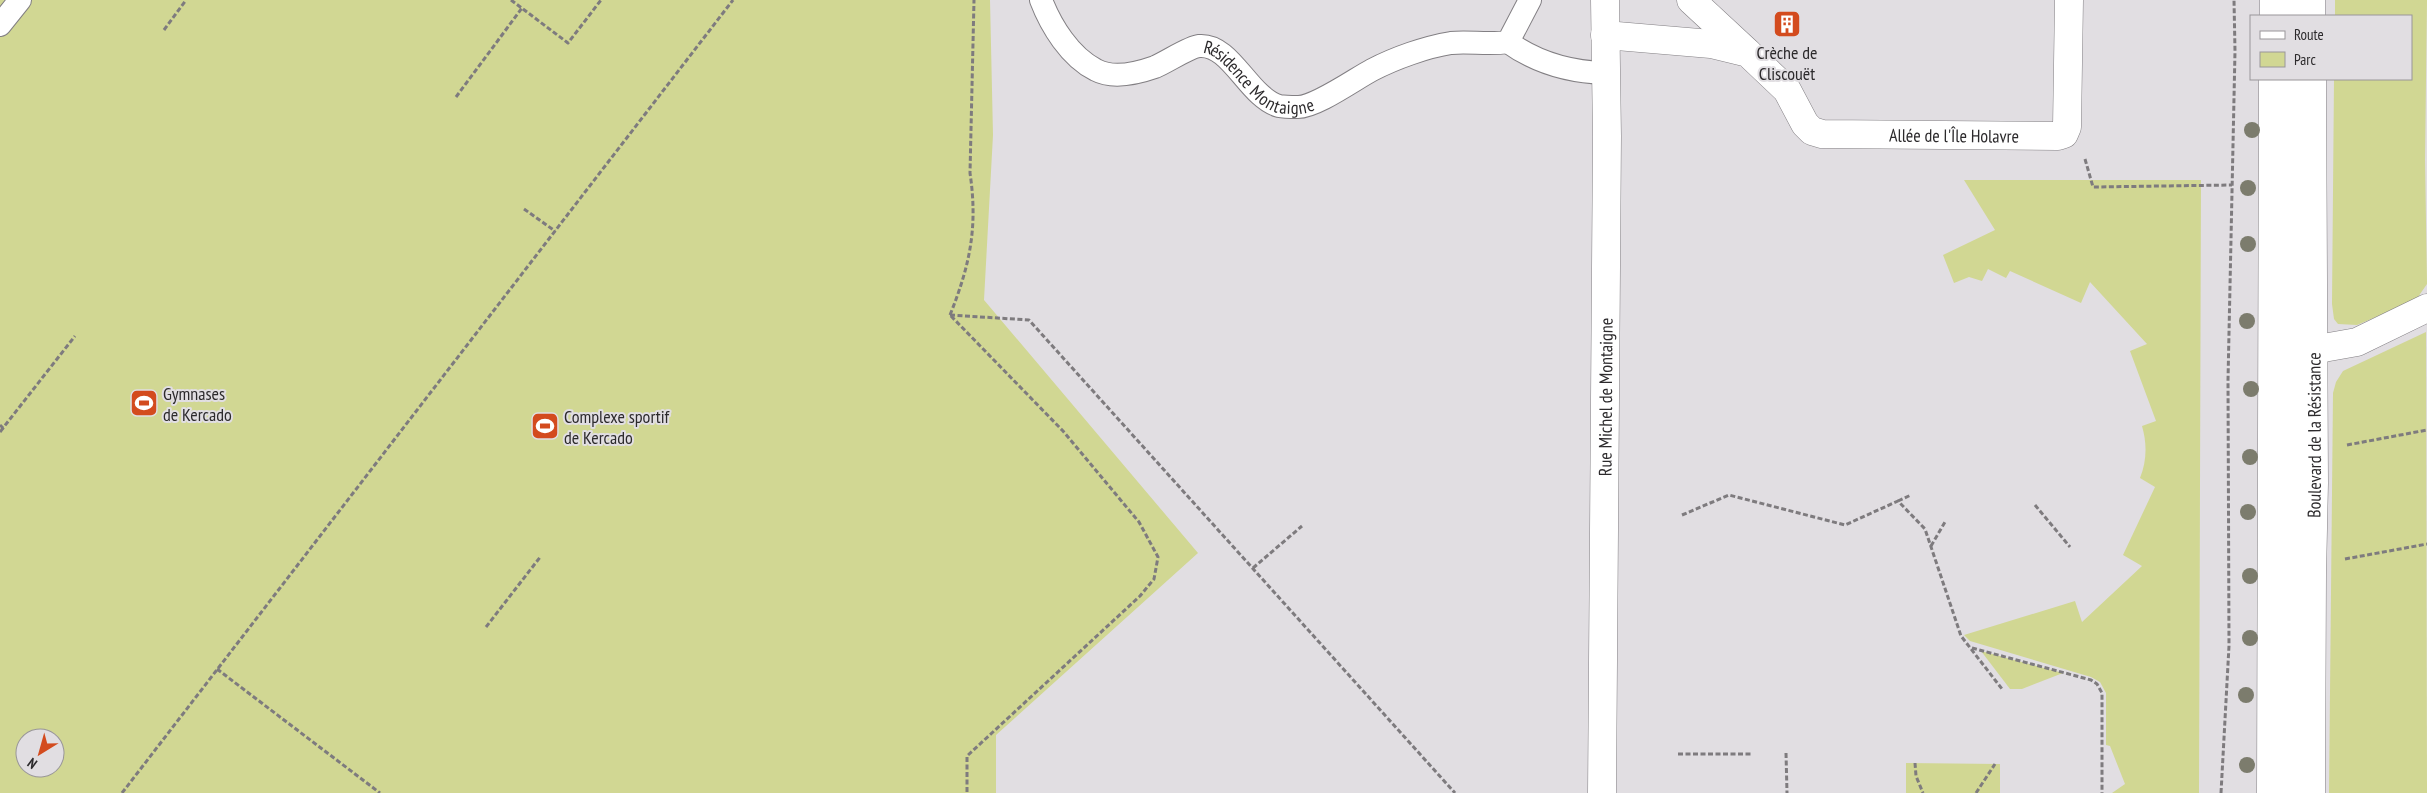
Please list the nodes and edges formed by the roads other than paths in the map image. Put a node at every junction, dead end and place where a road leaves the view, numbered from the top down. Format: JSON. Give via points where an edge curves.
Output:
{"nodes":[{"id":1,"x":20,"y":0,"type":"edge"},
{"id":2,"x":1041,"y":0,"type":"edge"},
{"id":3,"x":1530,"y":0,"type":"edge"},
{"id":4,"x":1605,"y":0,"type":"edge"},
{"id":5,"x":1690,"y":0,"type":"edge"},
{"id":6,"x":2069,"y":0,"type":"edge"},
{"id":7,"x":2274,"y":0,"type":"edge"},
{"id":8,"x":2294,"y":0,"type":"edge"},
{"id":9,"x":2312,"y":0,"type":"edge"},
{"id":10,"x":2274,"y":15,"type":"edge"},
{"id":11,"x":2294,"y":15,"type":"edge"},
{"id":12,"x":2312,"y":15,"type":"edge"},
{"id":13,"x":0,"y":26,"type":"edge"},
{"id":14,"x":1605,"y":35,"type":"junction"},
{"id":15,"x":1508,"y":42,"type":"junction"},
{"id":16,"x":1748,"y":53,"type":"junction"},
{"id":17,"x":1605,"y":73,"type":"junction"},
{"id":18,"x":2273,"y":80,"type":"edge"},
{"id":19,"x":2294,"y":80,"type":"edge"},
{"id":20,"x":2312,"y":80,"type":"edge"},
{"id":21,"x":2427,"y":308,"type":"edge"},
{"id":22,"x":2312,"y":350,"type":"junction"},
{"id":23,"x":1602,"y":793,"type":"edge"},
{"id":24,"x":2271,"y":793,"type":"edge"},
{"id":25,"x":2290,"y":793,"type":"edge"},
{"id":26,"x":2311,"y":793,"type":"edge"}],
"edges":[{"from":1,"to":13,"type":"lane"},
{"from":2,"to":15,"type":"lane","name":"Résidence Montaigne","via":[[1050,23],[1073,51],[1096,71],[1119,75],[1145,71],[1198,46],[1212,47],[1227,58],[1262,96],[1279,106],[1301,107],[1374,69],[1423,51],[1452,43],[1489,45]]},
{"from":3,"to":15,"type":"lane"},
{"from":4,"to":14,"type":"street","name":"Rue Michel de Montaigne"},
{"from":5,"to":16,"type":"street","name":"Allée de l'Île Holavre"},
{"from":6,"to":16,"type":"street","name":"Allée de l'Île Holavre","via":[[2067,127],[2064,134],[2058,136],[1822,134],[1805,124],[1787,90]]},
{"from":7,"to":10,"type":"street"},
{"from":8,"to":11,"type":"lane"},
{"from":9,"to":12,"type":"street"},
{"from":14,"to":16,"type":"street","name":"Allée de l'Île Holavre","via":[[1711,44]]},
{"from":14,"to":17,"type":"street","name":"Rue Michel de Montaigne"},
{"from":15,"to":17,"type":"lane","via":[[1528,55],[1561,68]]},
{"from":17,"to":23,"type":"street","name":"Rue Michel de Montaigne"},
{"from":18,"to":24,"type":"street"},
{"from":19,"to":25,"type":"lane"},
{"from":20,"to":22,"type":"street","name":"Boulevard de la Résistance"},
{"from":21,"to":22,"type":"street","via":[[2357,342]]},
{"from":22,"to":26,"type":"street","name":"Boulevard de la Résistance"}]}
